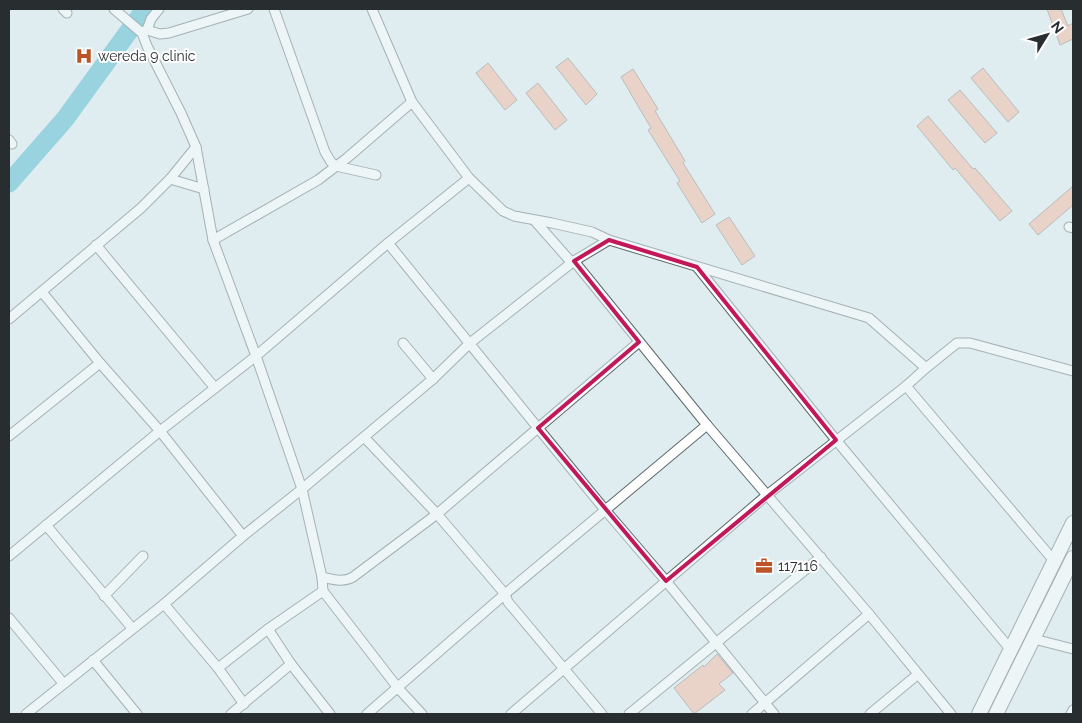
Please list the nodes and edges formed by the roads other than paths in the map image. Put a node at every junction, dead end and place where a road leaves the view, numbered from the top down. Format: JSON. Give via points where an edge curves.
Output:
{"nodes":[{"id":1,"x":159,"y":9,"type":"edge"},
{"id":2,"x":248,"y":9,"type":"edge"},
{"id":3,"x":274,"y":9,"type":"edge"},
{"id":4,"x":372,"y":9,"type":"edge"},
{"id":5,"x":118,"y":12,"type":"edge"},
{"id":6,"x":141,"y":29,"type":"junction"},
{"id":7,"x":412,"y":102,"type":"junction"},
{"id":8,"x":196,"y":147,"type":"junction"},
{"id":9,"x":336,"y":166,"type":"junction"},
{"id":10,"x":376,"y":175,"type":"dead end"},
{"id":11,"x":469,"y":178,"type":"junction"},
{"id":12,"x":170,"y":179,"type":"junction"},
{"id":13,"x":204,"y":189,"type":"junction"},
{"id":14,"x":535,"y":221,"type":"junction"},
{"id":15,"x":213,"y":240,"type":"junction"},
{"id":16,"x":608,"y":240,"type":"junction"},
{"id":17,"x":388,"y":243,"type":"junction"},
{"id":18,"x":96,"y":246,"type":"junction"},
{"id":19,"x":573,"y":262,"type":"junction"},
{"id":20,"x":697,"y":267,"type":"junction"},
{"id":21,"x":42,"y":292,"type":"junction"},
{"id":22,"x":9,"y":319,"type":"edge"},
{"id":23,"x":639,"y":342,"type":"junction"},
{"id":24,"x":403,"y":343,"type":"dead end"},
{"id":25,"x":470,"y":343,"type":"junction"},
{"id":26,"x":256,"y":356,"type":"junction"},
{"id":27,"x":100,"y":363,"type":"junction"},
{"id":28,"x":926,"y":368,"type":"junction"},
{"id":29,"x":1073,"y":371,"type":"edge"},
{"id":30,"x":433,"y":379,"type":"junction"},
{"id":31,"x":906,"y":386,"type":"junction"},
{"id":32,"x":215,"y":388,"type":"junction"},
{"id":33,"x":707,"y":425,"type":"junction"},
{"id":34,"x":538,"y":428,"type":"junction"},
{"id":35,"x":160,"y":431,"type":"junction"},
{"id":36,"x":9,"y":436,"type":"edge"},
{"id":37,"x":364,"y":437,"type":"junction"},
{"id":38,"x":836,"y":440,"type":"junction"},
{"id":39,"x":302,"y":489,"type":"junction"},
{"id":40,"x":767,"y":495,"type":"junction"},
{"id":41,"x":606,"y":511,"type":"junction"},
{"id":42,"x":436,"y":514,"type":"junction"},
{"id":43,"x":1073,"y":523,"type":"edge"},
{"id":44,"x":46,"y":525,"type":"junction"},
{"id":45,"x":243,"y":536,"type":"junction"},
{"id":46,"x":9,"y":556,"type":"edge"},
{"id":47,"x":143,"y":556,"type":"dead end"},
{"id":48,"x":821,"y":557,"type":"junction"},
{"id":49,"x":1073,"y":558,"type":"edge"},
{"id":50,"x":1054,"y":562,"type":"junction"},
{"id":51,"x":322,"y":577,"type":"junction"},
{"id":52,"x":666,"y":580,"type":"junction"},
{"id":53,"x":323,"y":590,"type":"junction"},
{"id":54,"x":504,"y":594,"type":"junction"},
{"id":55,"x":104,"y":596,"type":"junction"},
{"id":56,"x":164,"y":604,"type":"junction"},
{"id":57,"x":869,"y":614,"type":"junction"},
{"id":58,"x":9,"y":618,"type":"edge"},
{"id":59,"x":132,"y":628,"type":"junction"},
{"id":60,"x":268,"y":629,"type":"junction"},
{"id":61,"x":1034,"y":639,"type":"junction"},
{"id":62,"x":716,"y":643,"type":"junction"},
{"id":63,"x":1073,"y":649,"type":"edge"},
{"id":64,"x":1011,"y":650,"type":"junction"},
{"id":65,"x":93,"y":660,"type":"junction"},
{"id":66,"x":291,"y":664,"type":"junction"},
{"id":67,"x":218,"y":668,"type":"junction"},
{"id":68,"x":565,"y":669,"type":"junction"},
{"id":69,"x":917,"y":675,"type":"junction"},
{"id":70,"x":63,"y":683,"type":"junction"},
{"id":71,"x":398,"y":688,"type":"junction"},
{"id":72,"x":244,"y":704,"type":"junction"},
{"id":73,"x":765,"y":704,"type":"junction"},
{"id":74,"x":1073,"y":710,"type":"edge"},
{"id":75,"x":26,"y":714,"type":"edge"},
{"id":76,"x":137,"y":714,"type":"edge"},
{"id":77,"x":231,"y":714,"type":"edge"},
{"id":78,"x":330,"y":714,"type":"edge"},
{"id":79,"x":367,"y":714,"type":"edge"},
{"id":80,"x":422,"y":714,"type":"edge"},
{"id":81,"x":511,"y":714,"type":"edge"},
{"id":82,"x":602,"y":714,"type":"edge"},
{"id":83,"x":629,"y":714,"type":"edge"},
{"id":84,"x":752,"y":714,"type":"edge"},
{"id":85,"x":774,"y":714,"type":"edge"},
{"id":86,"x":870,"y":714,"type":"edge"},
{"id":87,"x":950,"y":714,"type":"edge"},
{"id":88,"x":979,"y":714,"type":"edge"},
{"id":89,"x":996,"y":714,"type":"edge"},
{"id":90,"x":1071,"y":714,"type":"edge"}],
"edges":[{"from":1,"to":6,"type":"street"},
{"from":2,"to":6,"type":"street","via":[[169,33]]},
{"from":3,"to":9,"type":"street","via":[[325,152]]},
{"from":4,"to":7,"type":"street"},
{"from":5,"to":6,"type":"street"},
{"from":6,"to":8,"type":"street"},
{"from":7,"to":9,"type":"street"},
{"from":7,"to":11,"type":"street"},
{"from":8,"to":12,"type":"street"},
{"from":8,"to":13,"type":"street"},
{"from":9,"to":10,"type":"street"},
{"from":9,"to":15,"type":"street","via":[[318,180]]},
{"from":11,"to":14,"type":"street","via":[[503,211]]},
{"from":11,"to":17,"type":"street"},
{"from":12,"to":13,"type":"street"},
{"from":12,"to":18,"type":"street"},
{"from":13,"to":15,"type":"street"},
{"from":14,"to":16,"type":"street","via":[[592,232]]},
{"from":14,"to":19,"type":"street"},
{"from":15,"to":26,"type":"street"},
{"from":16,"to":19,"type":"street"},
{"from":16,"to":20,"type":"street"},
{"from":17,"to":25,"type":"street"},
{"from":17,"to":26,"type":"street"},
{"from":18,"to":21,"type":"street"},
{"from":18,"to":32,"type":"street"},
{"from":19,"to":23,"type":"street"},
{"from":19,"to":25,"type":"street"},
{"from":20,"to":28,"type":"street","via":[[869,318]]},
{"from":20,"to":38,"type":"street"},
{"from":21,"to":22,"type":"street"},
{"from":21,"to":27,"type":"street"},
{"from":23,"to":33,"type":"street"},
{"from":23,"to":34,"type":"street"},
{"from":24,"to":30,"type":"street"},
{"from":25,"to":30,"type":"street"},
{"from":25,"to":34,"type":"street"},
{"from":26,"to":32,"type":"street"},
{"from":26,"to":39,"type":"street"},
{"from":27,"to":35,"type":"street"},
{"from":27,"to":36,"type":"street"},
{"from":28,"to":29,"type":"street","via":[[957,343],[970,343]]},
{"from":28,"to":31,"type":"street"},
{"from":30,"to":37,"type":"street"},
{"from":31,"to":38,"type":"street"},
{"from":31,"to":50,"type":"street"},
{"from":32,"to":35,"type":"street"},
{"from":33,"to":40,"type":"street"},
{"from":33,"to":41,"type":"street"},
{"from":34,"to":41,"type":"street"},
{"from":34,"to":42,"type":"street"},
{"from":35,"to":44,"type":"street"},
{"from":35,"to":45,"type":"street"},
{"from":37,"to":39,"type":"street"},
{"from":37,"to":42,"type":"street"},
{"from":38,"to":40,"type":"street"},
{"from":38,"to":64,"type":"street"},
{"from":39,"to":45,"type":"street"},
{"from":39,"to":51,"type":"street"},
{"from":40,"to":48,"type":"street"},
{"from":40,"to":52,"type":"street"},
{"from":41,"to":52,"type":"street"},
{"from":41,"to":54,"type":"street"},
{"from":42,"to":51,"type":"street","via":[[348,580]]},
{"from":42,"to":54,"type":"street"},
{"from":43,"to":50,"type":"main road"},
{"from":44,"to":46,"type":"street"},
{"from":44,"to":55,"type":"street"},
{"from":45,"to":56,"type":"street"},
{"from":47,"to":55,"type":"street"},
{"from":48,"to":57,"type":"street"},
{"from":48,"to":62,"type":"street"},
{"from":49,"to":61,"type":"main road"},
{"from":50,"to":64,"type":"main road"},
{"from":51,"to":53,"type":"street"},
{"from":52,"to":62,"type":"street"},
{"from":52,"to":68,"type":"street"},
{"from":53,"to":60,"type":"street"},
{"from":53,"to":71,"type":"street"},
{"from":54,"to":68,"type":"street"},
{"from":54,"to":71,"type":"street"},
{"from":55,"to":59,"type":"street"},
{"from":56,"to":59,"type":"street"},
{"from":56,"to":67,"type":"street"},
{"from":57,"to":69,"type":"street"},
{"from":57,"to":73,"type":"street"},
{"from":58,"to":70,"type":"street"},
{"from":59,"to":65,"type":"street"},
{"from":60,"to":66,"type":"street"},
{"from":60,"to":67,"type":"street"},
{"from":61,"to":63,"type":"street"},
{"from":61,"to":89,"type":"main road"},
{"from":62,"to":73,"type":"street"},
{"from":62,"to":83,"type":"street"},
{"from":64,"to":88,"type":"main road"},
{"from":65,"to":70,"type":"street"},
{"from":65,"to":76,"type":"street"},
{"from":66,"to":72,"type":"street"},
{"from":66,"to":78,"type":"street"},
{"from":67,"to":72,"type":"street"},
{"from":68,"to":81,"type":"street"},
{"from":68,"to":82,"type":"street"},
{"from":69,"to":86,"type":"street"},
{"from":69,"to":87,"type":"street"},
{"from":70,"to":75,"type":"street"},
{"from":71,"to":79,"type":"street"},
{"from":71,"to":80,"type":"street"},
{"from":72,"to":77,"type":"street"},
{"from":73,"to":84,"type":"street"},
{"from":73,"to":85,"type":"street"},
{"from":74,"to":90,"type":"street"}]}
